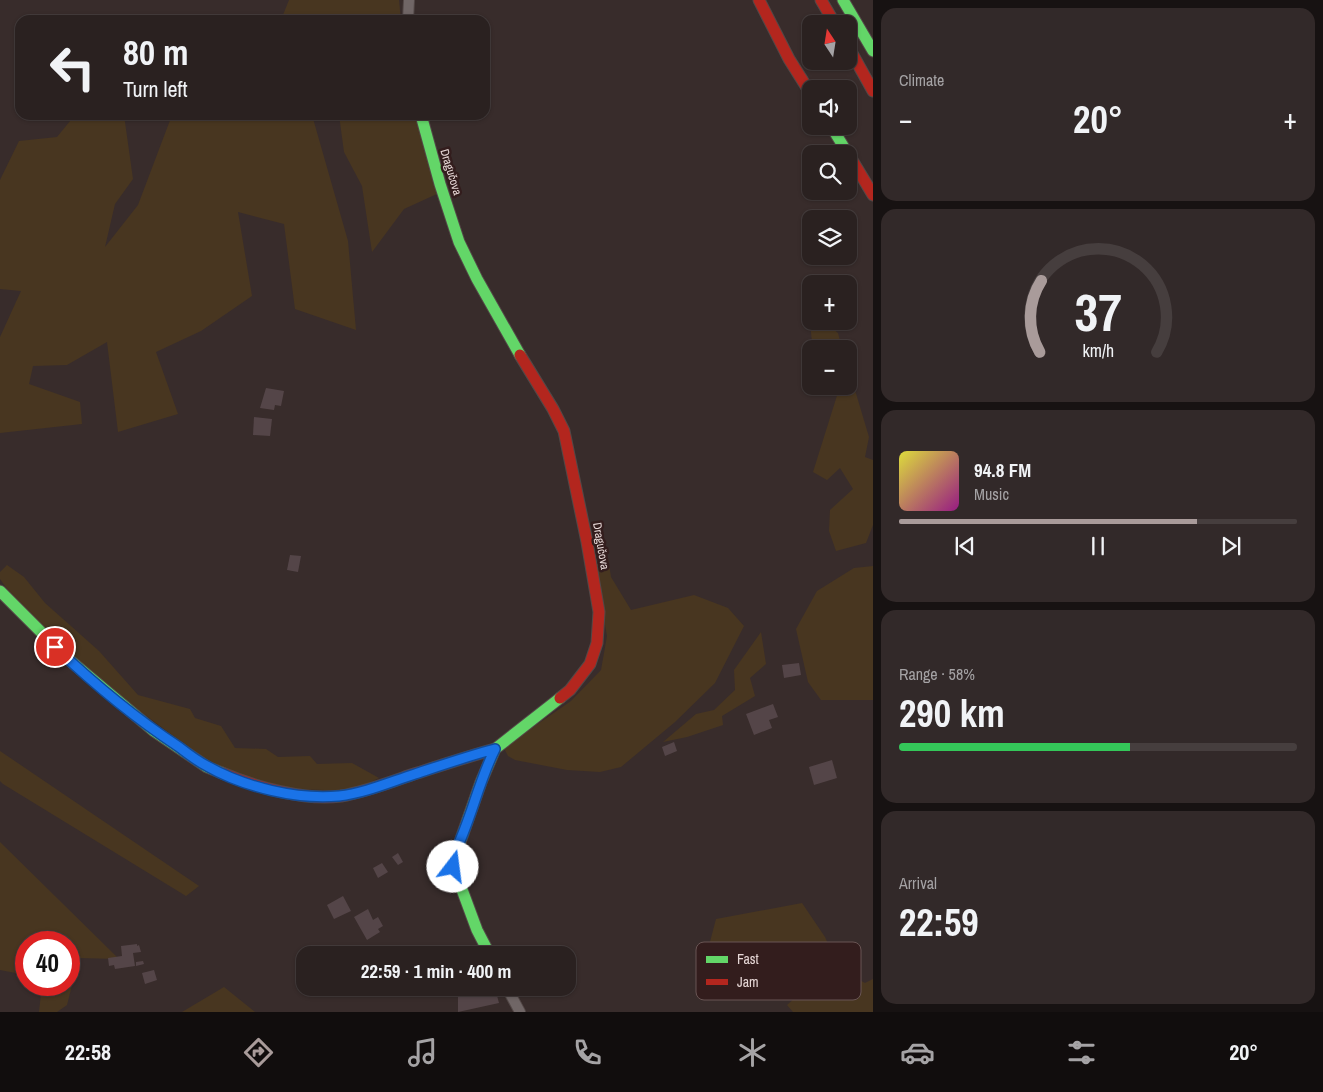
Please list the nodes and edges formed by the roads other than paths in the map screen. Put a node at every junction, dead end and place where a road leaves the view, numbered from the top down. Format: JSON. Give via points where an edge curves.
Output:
{"nodes":[{"id":1,"x":409,"y":0,"type":"edge"},
{"id":2,"x":759,"y":0,"type":"edge"},
{"id":3,"x":821,"y":0,"type":"edge"},
{"id":4,"x":843,"y":0,"type":"edge"},
{"id":5,"x":408,"y":15,"type":"edge"},
{"id":6,"x":830,"y":15,"type":"edge"},
{"id":7,"x":873,"y":51,"type":"edge"},
{"id":8,"x":858,"y":64,"type":"edge"},
{"id":9,"x":802,"y":80,"type":"edge"},
{"id":10,"x":873,"y":91,"type":"edge"},
{"id":11,"x":422,"y":120,"type":"edge"},
{"id":12,"x":857,"y":169,"type":"edge"},
{"id":13,"x":873,"y":195,"type":"edge"},
{"id":14,"x":0,"y":590,"type":"edge"},
{"id":15,"x":495,"y":749,"type":"junction"},
{"id":16,"x":485,"y":946,"type":"edge"},
{"id":17,"x":511,"y":996,"type":"edge"},
{"id":18,"x":520,"y":1012,"type":"edge"}],
"edges":[{"from":1,"to":5,"type":"street"},
{"from":2,"to":9,"type":"main road"},
{"from":3,"to":6,"type":"main road"},
{"from":4,"to":7,"type":"main road"},
{"from":8,"to":10,"type":"main road"},
{"from":11,"to":15,"type":"main road","name":"Dragučova","via":[[460,242],[477,279],[564,431],[599,612],[590,664],[570,690]]},
{"from":12,"to":13,"type":"main road"},
{"from":14,"to":15,"type":"main road","via":[[67,658],[154,731],[207,767],[248,784],[313,797],[340,796],[369,790]]},
{"from":15,"to":16,"type":"main road","name":"Dragučova","via":[[451,860]]},
{"from":17,"to":18,"type":"street"}]}
